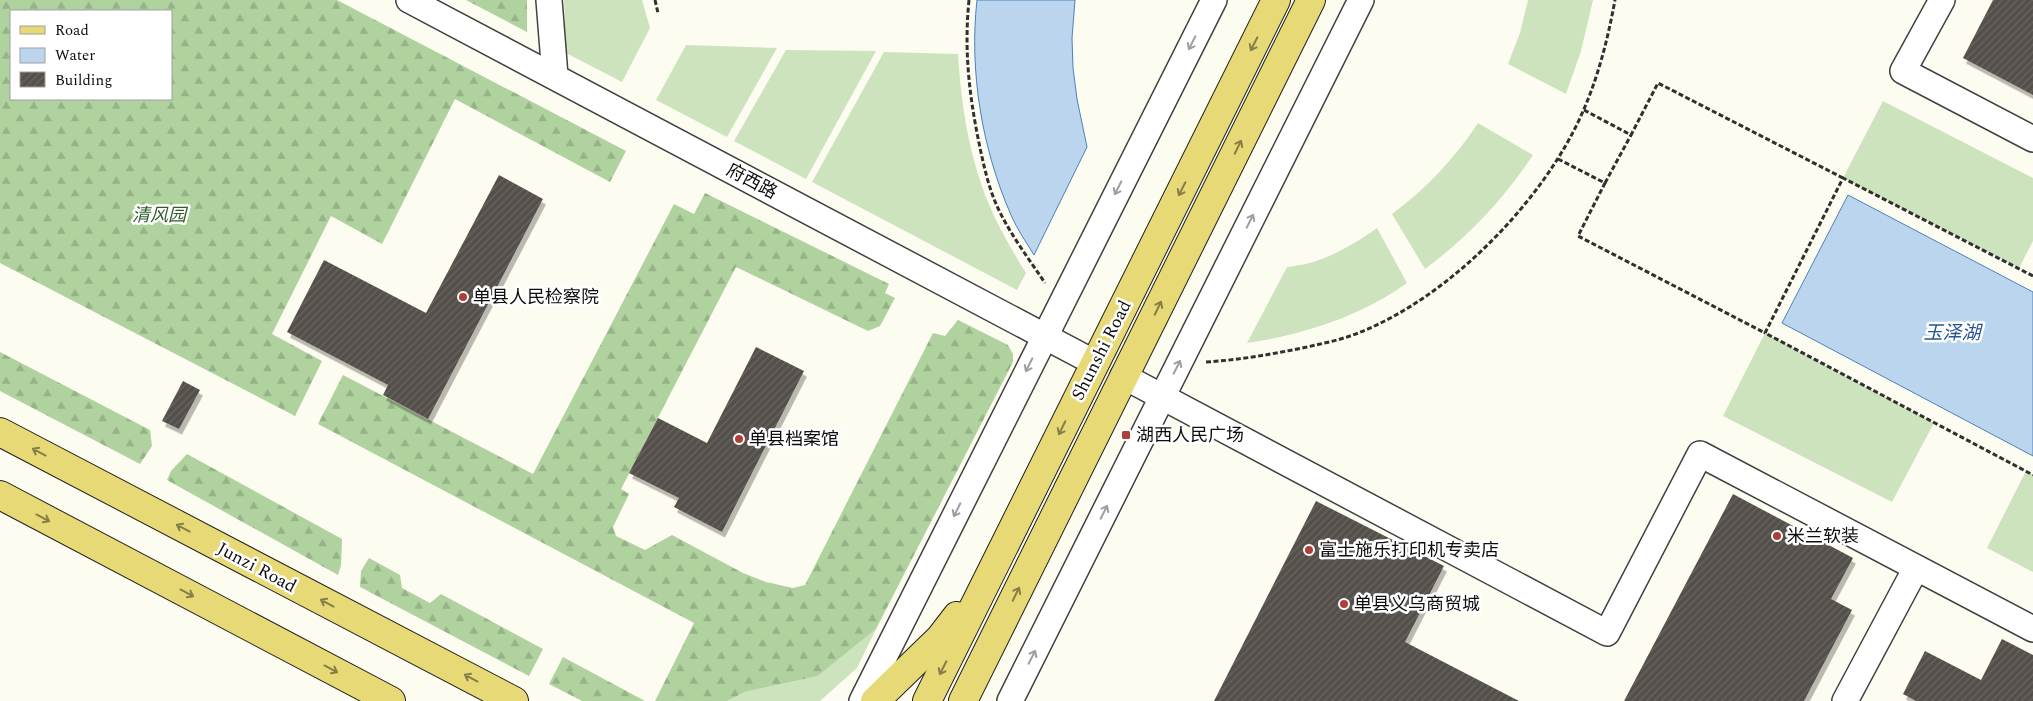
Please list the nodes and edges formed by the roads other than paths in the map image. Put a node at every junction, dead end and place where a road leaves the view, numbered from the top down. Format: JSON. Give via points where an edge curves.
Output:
{"nodes":[{"id":1,"x":409,"y":0,"type":"edge"},
{"id":2,"x":549,"y":0,"type":"edge"},
{"id":3,"x":1214,"y":0,"type":"edge"},
{"id":4,"x":1276,"y":0,"type":"edge"},
{"id":5,"x":1311,"y":0,"type":"edge"},
{"id":6,"x":1361,"y":0,"type":"edge"},
{"id":7,"x":1942,"y":0,"type":"edge"},
{"id":8,"x":554,"y":76,"type":"junction"},
{"id":9,"x":2033,"y":139,"type":"edge"},
{"id":10,"x":1095,"y":363,"type":"junction"},
{"id":11,"x":1124,"y":376,"type":"junction"},
{"id":12,"x":0,"y":432,"type":"edge"},
{"id":13,"x":0,"y":495,"type":"edge"},
{"id":14,"x":1916,"y":568,"type":"junction"},
{"id":15,"x":990,"y":573,"type":"junction"},
{"id":16,"x":1001,"y":624,"type":"junction"},
{"id":17,"x":2033,"y":629,"type":"edge"},
{"id":18,"x":391,"y":701,"type":"edge"},
{"id":19,"x":514,"y":701,"type":"edge"},
{"id":20,"x":862,"y":701,"type":"edge"},
{"id":21,"x":875,"y":701,"type":"edge"},
{"id":22,"x":927,"y":701,"type":"edge"},
{"id":23,"x":963,"y":701,"type":"edge"},
{"id":24,"x":981,"y":701,"type":"edge"},
{"id":25,"x":1010,"y":701,"type":"edge"},
{"id":26,"x":1845,"y":701,"type":"edge"}],
"edges":[{"from":1,"to":8,"type":"street","name":"府西路"},
{"from":2,"to":8,"type":"street"},
{"from":3,"to":20,"type":"street","one_way":true},
{"from":4,"to":10,"type":"main road","name":"Shunshi Road","one_way":true},
{"from":11,"to":5,"type":"main road","name":"Shunshi Road","one_way":true},
{"from":25,"to":6,"type":"street","one_way":true},
{"from":7,"to":9,"type":"street","via":[[1903,71]]},
{"from":8,"to":10,"type":"street","name":"府西路"},
{"from":10,"to":15,"type":"main road","name":"Shunshi Road","one_way":true},
{"from":11,"to":14,"type":"street","via":[[1607,633],[1700,454]]},
{"from":16,"to":11,"type":"main road","name":"Shunshi Road","one_way":true},
{"from":19,"to":12,"type":"main road","name":"Junzi Road","one_way":true},
{"from":13,"to":18,"type":"main road","one_way":true},
{"from":14,"to":17,"type":"street"},
{"from":14,"to":26,"type":"street"},
{"from":15,"to":21,"type":"main road","via":[[940,638]]},
{"from":15,"to":22,"type":"main road","name":"Shunshi Road","one_way":true},
{"from":16,"to":23,"type":"main road","name":"Shunshi Road"},
{"from":16,"to":24,"type":"main road"}]}
